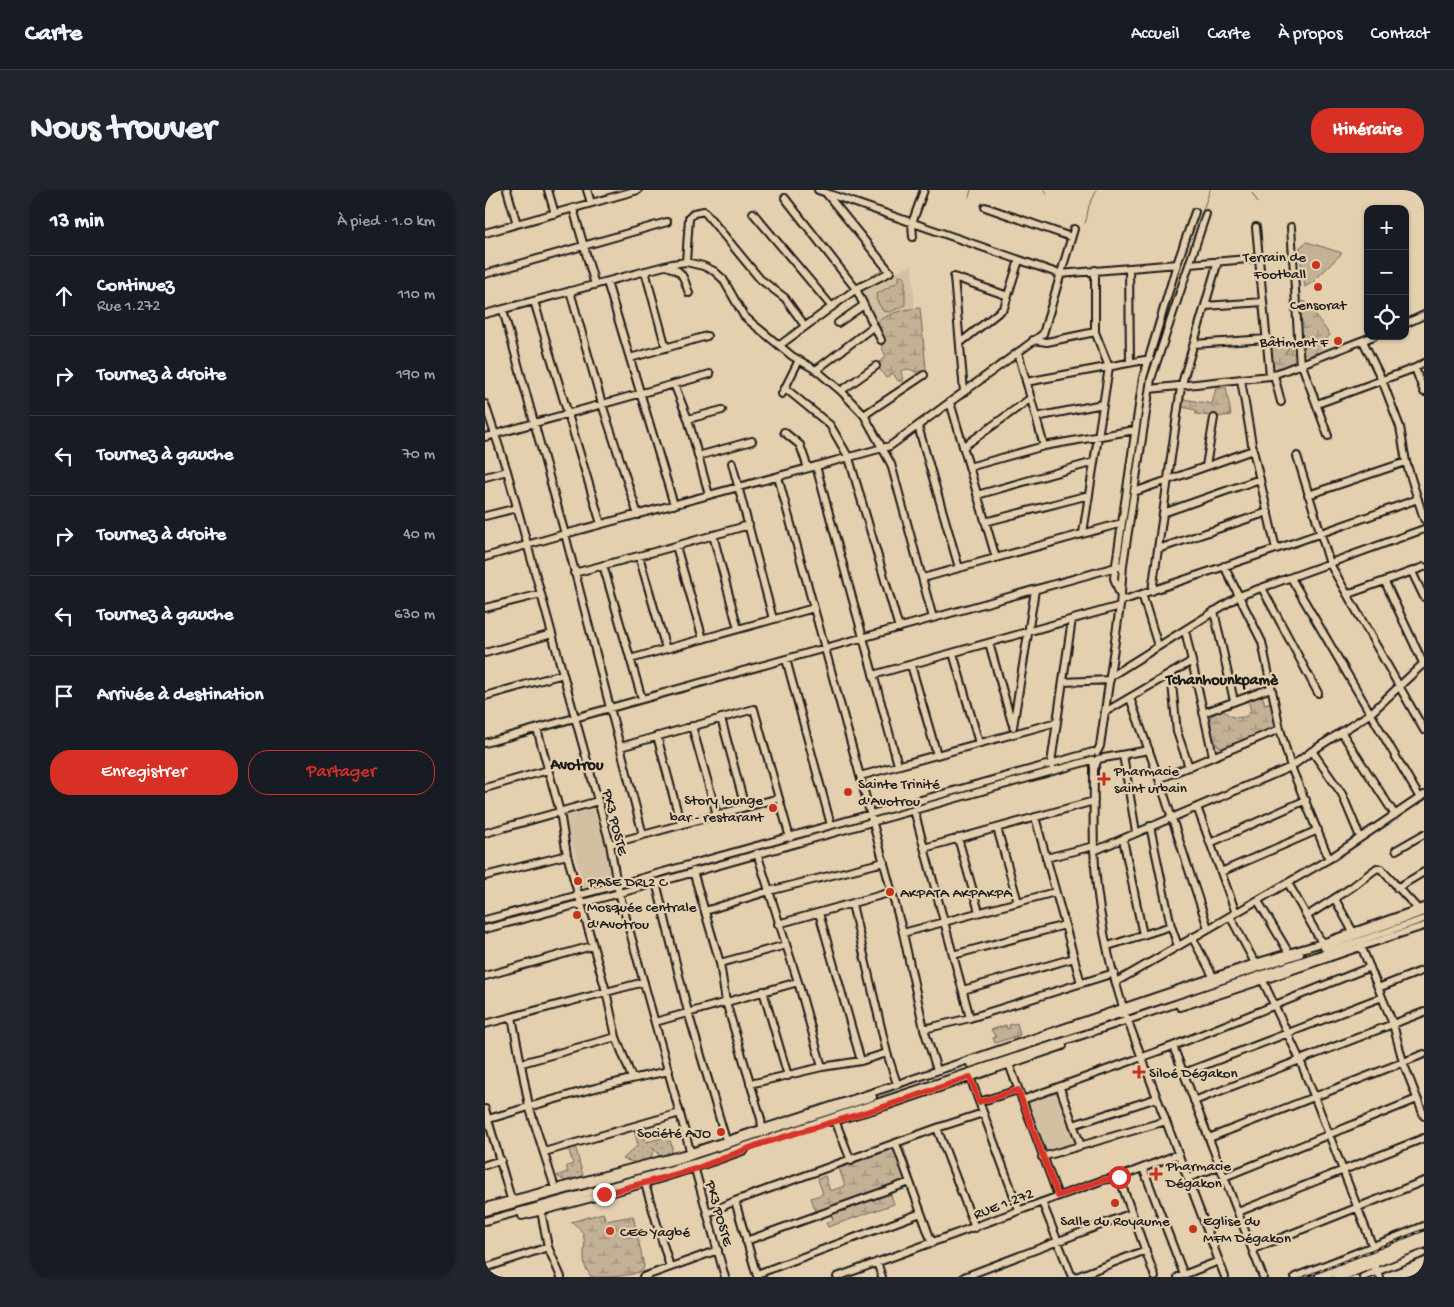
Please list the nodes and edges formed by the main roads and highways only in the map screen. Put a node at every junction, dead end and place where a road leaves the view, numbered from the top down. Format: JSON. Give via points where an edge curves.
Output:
{"nodes":[{"id":1,"x":1424,"y":1236,"type":"edge"},
{"id":2,"x":1424,"y":1243,"type":"edge"},
{"id":3,"x":1376,"y":1263,"type":"edge"},
{"id":4,"x":1320,"y":1277,"type":"edge"},
{"id":5,"x":1338,"y":1277,"type":"edge"}],
"edges":[{"from":1,"to":3,"type":"highway"},
{"from":2,"to":3,"type":"highway"},
{"from":3,"to":4,"type":"highway"},
{"from":3,"to":5,"type":"highway"}]}
